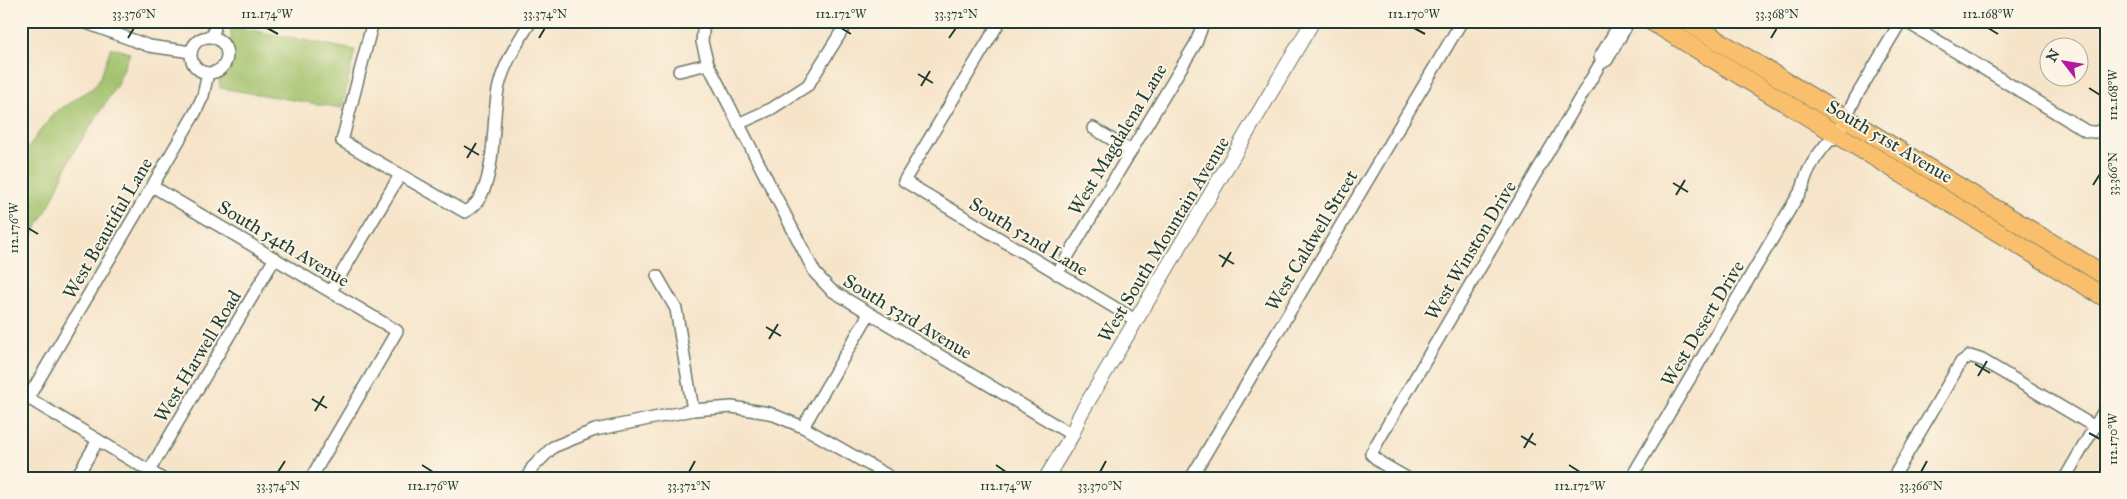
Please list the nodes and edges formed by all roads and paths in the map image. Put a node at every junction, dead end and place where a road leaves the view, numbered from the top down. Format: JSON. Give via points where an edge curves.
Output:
{"nodes":[{"id":1,"x":81,"y":21,"type":"edge"},
{"id":2,"x":216,"y":21,"type":"edge"},
{"id":3,"x":373,"y":21,"type":"edge"},
{"id":4,"x":531,"y":21,"type":"edge"},
{"id":5,"x":704,"y":21,"type":"edge"},
{"id":6,"x":848,"y":21,"type":"edge"},
{"id":7,"x":1000,"y":21,"type":"edge"},
{"id":8,"x":1204,"y":21,"type":"edge"},
{"id":9,"x":1313,"y":21,"type":"edge"},
{"id":10,"x":1462,"y":21,"type":"edge"},
{"id":11,"x":1621,"y":21,"type":"edge"},
{"id":12,"x":1630,"y":21,"type":"edge"},
{"id":13,"x":1651,"y":21,"type":"edge"},
{"id":14,"x":1686,"y":21,"type":"edge"},
{"id":15,"x":1901,"y":21,"type":"edge"},
{"id":16,"x":1905,"y":21,"type":"edge"},
{"id":17,"x":213,"y":37,"type":"junction"},
{"id":18,"x":1612,"y":44,"type":"junction"},
{"id":19,"x":191,"y":52,"type":"junction"},
{"id":20,"x":708,"y":64,"type":"junction"},
{"id":21,"x":679,"y":71,"type":"dead end"},
{"id":22,"x":208,"y":73,"type":"junction"},
{"id":23,"x":1845,"y":117,"type":"junction"},
{"id":24,"x":738,"y":124,"type":"junction"},
{"id":25,"x":2106,"y":124,"type":"edge"},
{"id":26,"x":1093,"y":128,"type":"dead end"},
{"id":27,"x":1836,"y":133,"type":"junction"},
{"id":28,"x":1131,"y":151,"type":"junction"},
{"id":29,"x":400,"y":175,"type":"junction"},
{"id":30,"x":152,"y":186,"type":"junction"},
{"id":31,"x":275,"y":258,"type":"junction"},
{"id":32,"x":1057,"y":274,"type":"junction"},
{"id":33,"x":657,"y":276,"type":"dead end"},
{"id":34,"x":2106,"y":276,"type":"edge"},
{"id":35,"x":331,"y":291,"type":"junction"},
{"id":36,"x":2106,"y":298,"type":"edge"},
{"id":37,"x":869,"y":314,"type":"junction"},
{"id":38,"x":1137,"y":321,"type":"junction"},
{"id":39,"x":2106,"y":407,"type":"edge"},
{"id":40,"x":693,"y":410,"type":"junction"},
{"id":41,"x":803,"y":427,"type":"junction"},
{"id":42,"x":2095,"y":427,"type":"junction"},
{"id":43,"x":1072,"y":434,"type":"junction"},
{"id":44,"x":98,"y":440,"type":"junction"},
{"id":45,"x":149,"y":471,"type":"junction"},
{"id":46,"x":76,"y":478,"type":"edge"},
{"id":47,"x":161,"y":478,"type":"edge"},
{"id":48,"x":311,"y":478,"type":"edge"},
{"id":49,"x":527,"y":478,"type":"edge"},
{"id":50,"x":892,"y":478,"type":"edge"},
{"id":51,"x":1046,"y":478,"type":"edge"},
{"id":52,"x":1191,"y":478,"type":"edge"},
{"id":53,"x":1407,"y":478,"type":"edge"},
{"id":54,"x":1631,"y":478,"type":"edge"},
{"id":55,"x":1893,"y":478,"type":"edge"},
{"id":56,"x":2065,"y":478,"type":"edge"}],
"edges":[{"from":1,"to":19,"type":"street","via":[[149,46]]},
{"from":2,"to":17,"type":"street"},
{"from":3,"to":29,"type":"street","via":[[342,141]]},
{"from":4,"to":29,"type":"street","via":[[512,54],[498,89],[489,172],[476,203],[465,212]]},
{"from":5,"to":20,"type":"street","name":"South 53rd Avenue","via":[[702,42]]},
{"from":6,"to":24,"type":"street","via":[[808,85]]},
{"from":7,"to":32,"type":"street","name":"South 52nd Lane","via":[[904,181]]},
{"from":8,"to":28,"type":"street","name":"West Magdalena Lane","via":[[1196,43]]},
{"from":9,"to":38,"type":"street","name":"West South Mountain Avenue"},
{"from":10,"to":52,"type":"street","name":"West Caldwell Street"},
{"from":11,"to":18,"type":"street","name":"West Winston Drive"},
{"from":12,"to":18,"type":"street","name":"West Winston Drive"},
{"from":13,"to":27,"type":"main road","name":"South 51st Avenue"},
{"from":14,"to":23,"type":"main road","name":"South 51st Avenue"},
{"from":15,"to":23,"type":"street","name":"West Desert Drive"},
{"from":16,"to":25,"type":"street","via":[[2086,131],[2095,133]]},
{"from":17,"to":19,"type":"street","via":[[196,41]]},
{"from":17,"to":22,"type":"street","via":[[223,44],[227,55],[223,66]]},
{"from":18,"to":53,"type":"street","name":"West Winston Drive","via":[[1607,60],[1600,64],[1371,454]]},
{"from":19,"to":22,"type":"street","via":[[196,68]]},
{"from":20,"to":21,"type":"street"},
{"from":20,"to":24,"type":"street","name":"South 53rd Avenue"},
{"from":22,"to":30,"type":"street","name":"West Beautiful Lane","via":[[203,96]]},
{"from":23,"to":27,"type":"street","name":"West Desert Drive"},
{"from":23,"to":34,"type":"main road","name":"South 51st Avenue"},
{"from":24,"to":37,"type":"street","name":"South 53rd Avenue","via":[[815,272],[831,290]]},
{"from":26,"to":28,"type":"street"},
{"from":27,"to":36,"type":"main road","name":"South 51st Avenue"},
{"from":27,"to":54,"type":"street","name":"West Desert Drive","via":[[1824,146],[1816,166],[1804,178],[1803,187]]},
{"from":28,"to":32,"type":"street","name":"West Magdalena Lane"},
{"from":29,"to":35,"type":"street"},
{"from":30,"to":31,"type":"street","name":"South 54th Avenue"},
{"from":30,"to":44,"type":"street","name":"West Beautiful Lane","via":[[28,398]]},
{"from":31,"to":35,"type":"street","name":"South 54th Avenue"},
{"from":31,"to":45,"type":"street","name":"West Harwell Road"},
{"from":32,"to":38,"type":"street","name":"South 52nd Lane"},
{"from":33,"to":40,"type":"street","via":[[676,309]]},
{"from":35,"to":48,"type":"street","name":"South 54th Avenue","via":[[397,331]]},
{"from":37,"to":41,"type":"street"},
{"from":37,"to":43,"type":"street","name":"South 53rd Avenue"},
{"from":38,"to":43,"type":"street","name":"West South Mountain Avenue","via":[[1080,415]]},
{"from":39,"to":42,"type":"street"},
{"from":40,"to":41,"type":"street","via":[[732,407],[769,412]]},
{"from":40,"to":49,"type":"street","via":[[595,430],[553,447],[532,468]]},
{"from":41,"to":50,"type":"street"},
{"from":42,"to":55,"type":"street","via":[[1970,356],[1962,362]]},
{"from":42,"to":56,"type":"street"},
{"from":43,"to":51,"type":"street","name":"West South Mountain Avenue"},
{"from":44,"to":45,"type":"street"},
{"from":44,"to":46,"type":"street"},
{"from":45,"to":47,"type":"street"}]}
